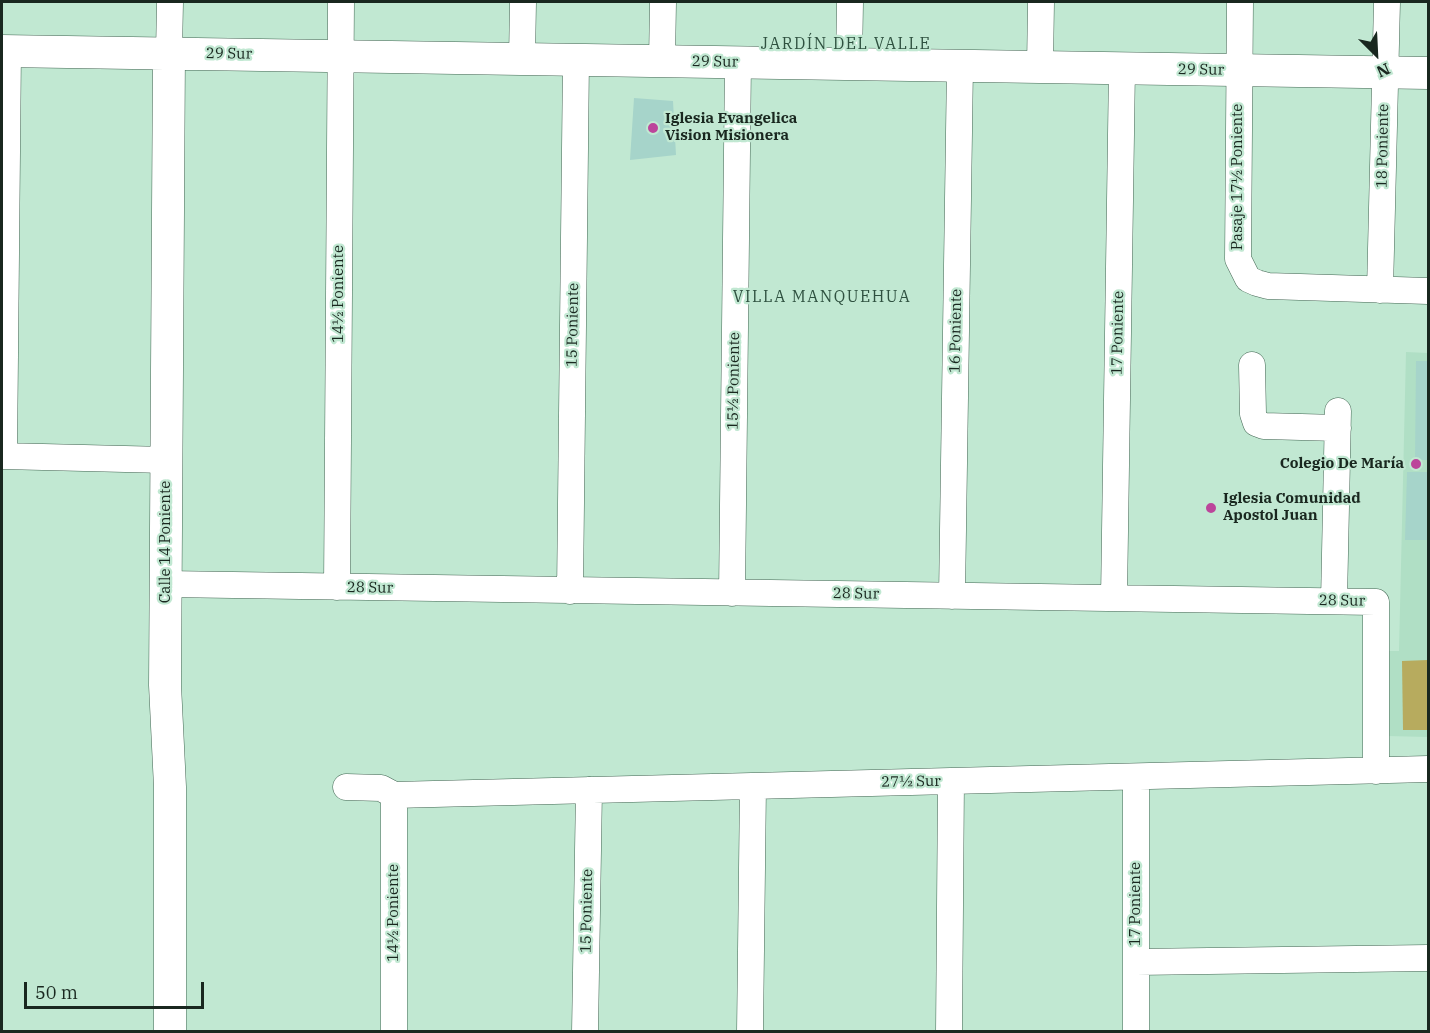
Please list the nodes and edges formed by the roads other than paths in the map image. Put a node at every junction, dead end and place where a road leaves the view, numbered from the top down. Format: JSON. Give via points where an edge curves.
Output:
{"nodes":[{"id":1,"x":170,"y":2,"type":"edge"},
{"id":2,"x":341,"y":2,"type":"edge"},
{"id":3,"x":523,"y":2,"type":"edge"},
{"id":4,"x":663,"y":2,"type":"edge"},
{"id":5,"x":850,"y":2,"type":"edge"},
{"id":6,"x":1041,"y":2,"type":"edge"},
{"id":7,"x":1240,"y":2,"type":"edge"},
{"id":8,"x":1387,"y":2,"type":"edge"},
{"id":9,"x":5,"y":51,"type":"edge"},
{"id":10,"x":169,"y":53,"type":"junction"},
{"id":11,"x":340,"y":56,"type":"junction"},
{"id":12,"x":522,"y":59,"type":"junction"},
{"id":13,"x":576,"y":60,"type":"junction"},
{"id":14,"x":662,"y":61,"type":"junction"},
{"id":15,"x":738,"y":62,"type":"junction"},
{"id":16,"x":849,"y":64,"type":"junction"},
{"id":17,"x":960,"y":66,"type":"junction"},
{"id":18,"x":1040,"y":67,"type":"junction"},
{"id":19,"x":1122,"y":68,"type":"junction"},
{"id":20,"x":1239,"y":70,"type":"junction"},
{"id":21,"x":1385,"y":73,"type":"junction"},
{"id":22,"x":1428,"y":73,"type":"edge"},
{"id":23,"x":1380,"y":290,"type":"junction"},
{"id":24,"x":1428,"y":291,"type":"edge"},
{"id":25,"x":1252,"y":365,"type":"dead end"},
{"id":26,"x":3,"y":456,"type":"edge"},
{"id":27,"x":166,"y":460,"type":"junction"},
{"id":28,"x":166,"y":584,"type":"junction"},
{"id":29,"x":337,"y":587,"type":"junction"},
{"id":30,"x":570,"y":591,"type":"junction"},
{"id":31,"x":732,"y":593,"type":"junction"},
{"id":32,"x":952,"y":596,"type":"junction"},
{"id":33,"x":1114,"y":598,"type":"junction"},
{"id":34,"x":1334,"y":601,"type":"junction"},
{"id":35,"x":1428,"y":769,"type":"edge"},
{"id":36,"x":1376,"y":771,"type":"junction"},
{"id":37,"x":1136,"y":777,"type":"junction"},
{"id":38,"x":951,"y":781,"type":"junction"},
{"id":39,"x":753,"y":786,"type":"junction"},
{"id":40,"x":346,"y":787,"type":"dead end"},
{"id":41,"x":589,"y":790,"type":"junction"},
{"id":42,"x":394,"y":795,"type":"junction"},
{"id":43,"x":1428,"y":958,"type":"edge"},
{"id":44,"x":1136,"y":962,"type":"junction"},
{"id":45,"x":170,"y":1032,"type":"edge"},
{"id":46,"x":394,"y":1032,"type":"edge"},
{"id":47,"x":585,"y":1032,"type":"edge"},
{"id":48,"x":750,"y":1032,"type":"edge"},
{"id":49,"x":949,"y":1032,"type":"edge"},
{"id":50,"x":1136,"y":1032,"type":"edge"}],
"edges":[{"from":1,"to":10,"type":"street"},
{"from":2,"to":11,"type":"street","name":"14½ Poniente"},
{"from":3,"to":12,"type":"street"},
{"from":4,"to":14,"type":"street"},
{"from":5,"to":16,"type":"street"},
{"from":6,"to":18,"type":"street"},
{"from":7,"to":20,"type":"street","name":"Pasaje 17½ Poniente"},
{"from":8,"to":21,"type":"street","name":"18 Poniente"},
{"from":9,"to":10,"type":"street","name":"29 Sur"},
{"from":9,"to":26,"type":"street"},
{"from":10,"to":11,"type":"street","name":"29 Sur"},
{"from":10,"to":27,"type":"street","name":"Calle 14 Poniente"},
{"from":11,"to":12,"type":"street","name":"29 Sur"},
{"from":11,"to":29,"type":"street","name":"14½ Poniente"},
{"from":12,"to":13,"type":"street","name":"29 Sur"},
{"from":13,"to":14,"type":"street","name":"29 Sur"},
{"from":13,"to":30,"type":"street","name":"15 Poniente"},
{"from":14,"to":15,"type":"street","name":"29 Sur"},
{"from":15,"to":16,"type":"street","name":"29 Sur"},
{"from":15,"to":31,"type":"street","name":"15½ Poniente"},
{"from":16,"to":17,"type":"street","name":"29 Sur"},
{"from":17,"to":18,"type":"street","name":"29 Sur"},
{"from":17,"to":32,"type":"street","name":"16 Poniente"},
{"from":18,"to":19,"type":"street","name":"29 Sur"},
{"from":19,"to":20,"type":"street","name":"29 Sur"},
{"from":19,"to":33,"type":"street","name":"17 Poniente"},
{"from":20,"to":21,"type":"street","name":"29 Sur"},
{"from":20,"to":23,"type":"street","name":"Pasaje 17½ Poniente","via":[[1238,259],[1248,279],[1268,286]]},
{"from":21,"to":22,"type":"street","name":"29 Sur"},
{"from":21,"to":23,"type":"street","name":"18 Poniente"},
{"from":23,"to":24,"type":"street"},
{"from":25,"to":34,"type":"street","via":[[1256,423],[1264,426],[1338,419]]},
{"from":26,"to":27,"type":"street"},
{"from":27,"to":28,"type":"street","name":"Calle 14 Poniente"},
{"from":28,"to":29,"type":"street","name":"28 Sur"},
{"from":28,"to":45,"type":"street","name":"Calle 14 Poniente"},
{"from":29,"to":30,"type":"street","name":"28 Sur"},
{"from":30,"to":31,"type":"street","name":"28 Sur"},
{"from":31,"to":32,"type":"street","name":"28 Sur"},
{"from":32,"to":33,"type":"street","name":"28 Sur"},
{"from":33,"to":34,"type":"street","name":"28 Sur"},
{"from":34,"to":36,"type":"street","name":"28 Sur","via":[[1376,602]]},
{"from":35,"to":36,"type":"street","name":"27½ Sur"},
{"from":36,"to":37,"type":"street","name":"27½ Sur"},
{"from":37,"to":38,"type":"street","name":"27½ Sur"},
{"from":37,"to":44,"type":"street","name":"17 Poniente"},
{"from":38,"to":39,"type":"street","name":"27½ Sur"},
{"from":38,"to":49,"type":"street"},
{"from":39,"to":41,"type":"street","name":"27½ Sur"},
{"from":39,"to":48,"type":"street"},
{"from":40,"to":42,"type":"street","name":"27½ Sur","via":[[381,788]]},
{"from":41,"to":42,"type":"street","name":"27½ Sur"},
{"from":41,"to":47,"type":"street","name":"15 Poniente"},
{"from":42,"to":46,"type":"street","name":"14½ Poniente"},
{"from":43,"to":44,"type":"street"},
{"from":44,"to":50,"type":"street","name":"17 Poniente"}]}
